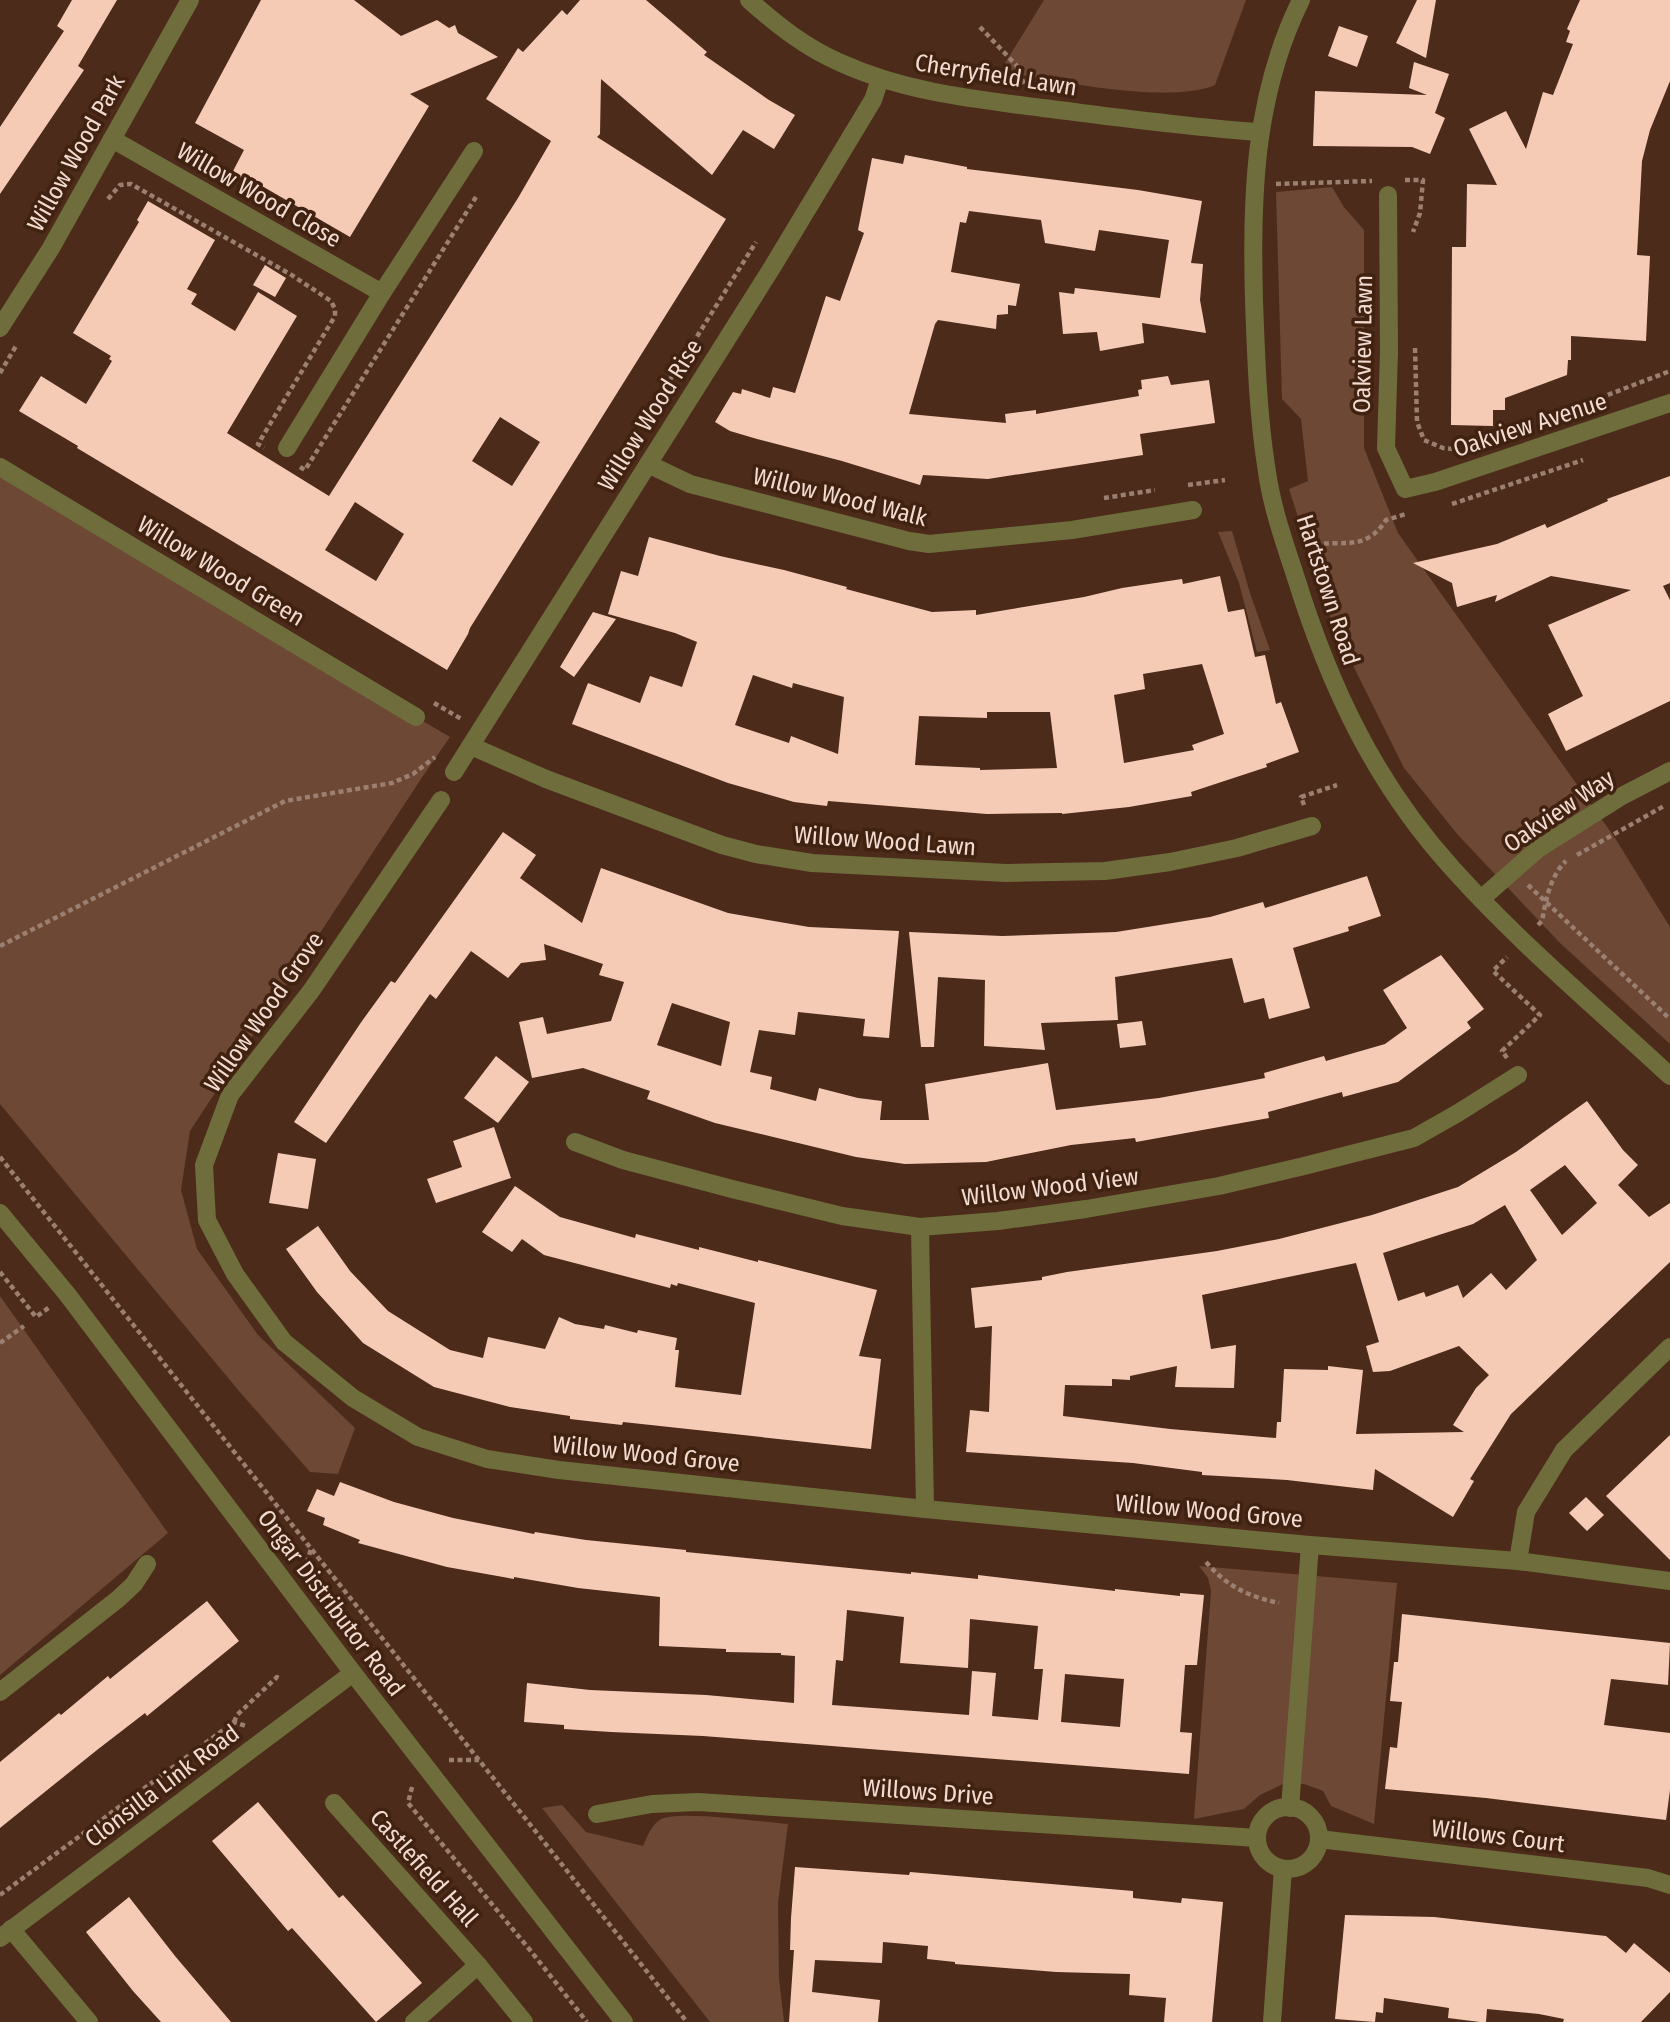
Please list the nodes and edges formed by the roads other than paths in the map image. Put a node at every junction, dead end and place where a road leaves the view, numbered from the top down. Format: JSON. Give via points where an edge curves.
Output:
{"nodes":[{"id":1,"x":190,"y":0,"type":"edge"},
{"id":2,"x":749,"y":0,"type":"edge"},
{"id":3,"x":1301,"y":0,"type":"edge"},
{"id":4,"x":880,"y":79,"type":"junction"},
{"id":5,"x":1259,"y":132,"type":"junction"},
{"id":6,"x":112,"y":139,"type":"junction"},
{"id":7,"x":474,"y":151,"type":"dead end"},
{"id":8,"x":1388,"y":195,"type":"dead end"},
{"id":9,"x":382,"y":293,"type":"junction"},
{"id":10,"x":0,"y":328,"type":"edge"},
{"id":11,"x":1670,"y":403,"type":"edge"},
{"id":12,"x":283,"y":454,"type":"road end"},
{"id":13,"x":648,"y":464,"type":"junction"},
{"id":14,"x":0,"y":467,"type":"edge"},
{"id":15,"x":1405,"y":489,"type":"joint"},
{"id":16,"x":1193,"y":510,"type":"dead end"},
{"id":17,"x":416,"y":717,"type":"dead end"},
{"id":18,"x":471,"y":746,"type":"junction"},
{"id":19,"x":1670,"y":771,"type":"edge"},
{"id":20,"x":454,"y":772,"type":"dead end"},
{"id":21,"x":441,"y":800,"type":"dead end"},
{"id":22,"x":1312,"y":826,"type":"road end"},
{"id":23,"x":1480,"y":899,"type":"junction"},
{"id":24,"x":1518,"y":1075,"type":"dead end"},
{"id":25,"x":1670,"y":1076,"type":"edge"},
{"id":26,"x":575,"y":1142,"type":"dead end"},
{"id":27,"x":0,"y":1213,"type":"edge"},
{"id":28,"x":920,"y":1227,"type":"junction"},
{"id":29,"x":1670,"y":1347,"type":"edge"},
{"id":30,"x":925,"y":1509,"type":"junction"},
{"id":31,"x":1310,"y":1545,"type":"junction"},
{"id":32,"x":1518,"y":1561,"type":"junction"},
{"id":33,"x":147,"y":1564,"type":"dead end"},
{"id":34,"x":1670,"y":1581,"type":"edge"},
{"id":35,"x":353,"y":1673,"type":"junction"},
{"id":36,"x":0,"y":1692,"type":"edge"},
{"id":37,"x":334,"y":1803,"type":"dead end"},
{"id":38,"x":1290,"y":1808,"type":"junction"},
{"id":39,"x":597,"y":1814,"type":"dead end"},
{"id":40,"x":1257,"y":1838,"type":"junction"},
{"id":41,"x":1318,"y":1839,"type":"junction"},
{"id":42,"x":1283,"y":1869,"type":"junction"},
{"id":43,"x":1670,"y":1885,"type":"edge"},
{"id":44,"x":6,"y":1934,"type":"edge"},
{"id":45,"x":478,"y":1965,"type":"junction"},
{"id":46,"x":89,"y":2022,"type":"edge"},
{"id":47,"x":414,"y":2022,"type":"edge"},
{"id":48,"x":524,"y":2022,"type":"edge"},
{"id":49,"x":624,"y":2022,"type":"edge"},
{"id":50,"x":1272,"y":2022,"type":"edge"}],
"edges":[{"from":1,"to":6,"type":"street","name":"Willow Wood Park"},
{"from":2,"to":4,"type":"street","name":"Cherryfield Lawn","via":[[815,50]]},
{"from":3,"to":5,"type":"street","name":"Hartstown Road","via":[[1280,44]]},
{"from":4,"to":5,"type":"street","name":"Cherryfield Lawn","via":[[944,94]]},
{"from":4,"to":13,"type":"street","name":"Willow Wood Rise","via":[[873,100],[833,167]]},
{"from":5,"to":23,"type":"street","name":"Hartstown Road","via":[[1254,300],[1261,406],[1267,473],[1287,551],[1337,693],[1378,769],[1424,835]]},
{"from":6,"to":9,"type":"street","name":"Willow Wood Close"},
{"from":6,"to":10,"type":"street","name":"Willow Wood Park"},
{"from":7,"to":9,"type":"street"},
{"from":8,"to":15,"type":"street","name":"Oakview Lawn","via":[[1386,448]]},
{"from":9,"to":12,"type":"street"},
{"from":11,"to":15,"type":"street","name":"Oakview Avenue"},
{"from":13,"to":16,"type":"street","name":"Willow Wood Walk","via":[[691,484],[929,544],[1072,530]]},
{"from":13,"to":18,"type":"street","name":"Willow Wood Rise"},
{"from":14,"to":17,"type":"street","name":"Willow Wood Green"},
{"from":18,"to":20,"type":"street","name":"Willow Wood Rise"},
{"from":18,"to":22,"type":"street","name":"Willow Wood Lawn","via":[[722,845],[812,863],[1006,873],[1105,870],[1237,848]]},
{"from":19,"to":23,"type":"street","name":"Oakview Way","via":[[1538,849]]},
{"from":21,"to":30,"type":"street","name":"Willow Wood Grove","via":[[311,991],[230,1095],[204,1166],[207,1220],[235,1275],[284,1342],[353,1398],[418,1437],[487,1459],[559,1471]]},
{"from":23,"to":25,"type":"street","name":"Hartstown Road"},
{"from":24,"to":28,"type":"street","name":"Willow Wood View","via":[[1414,1138],[1332,1159],[1147,1199],[998,1221]]},
{"from":26,"to":28,"type":"street","name":"Willow Wood View","via":[[623,1160],[744,1192],[842,1216]]},
{"from":27,"to":35,"type":"street","name":"Ongar Distributor Road","via":[[67,1294]]},
{"from":28,"to":30,"type":"street"},
{"from":29,"to":32,"type":"street","via":[[1564,1450],[1526,1511]]},
{"from":30,"to":31,"type":"street","name":"Willow Wood Grove"},
{"from":31,"to":32,"type":"street","name":"Willow Wood Grove"},
{"from":31,"to":38,"type":"street"},
{"from":32,"to":34,"type":"street","name":"Willow Wood Grove"},
{"from":33,"to":36,"type":"street","via":[[118,1599]]},
{"from":35,"to":44,"type":"street","name":"Clonsilla Link Road"},
{"from":35,"to":49,"type":"street","name":"Ongar Distributor Road"},
{"from":37,"to":45,"type":"street","name":"Castlefield Hall"},
{"from":38,"to":40,"type":"street","via":[[1280,1808],[1263,1819]]},
{"from":38,"to":41,"type":"street","via":[[1314,1821]]},
{"from":39,"to":40,"type":"street","name":"Willows Drive","via":[[698,1802]]},
{"from":40,"to":42,"type":"street","via":[[1261,1855]]},
{"from":41,"to":42,"type":"street","via":[[1311,1858],[1293,1869]]},
{"from":41,"to":43,"type":"street","name":"Willows Court","via":[[1648,1878]]},
{"from":42,"to":50,"type":"street"},
{"from":44,"to":46,"type":"street"},
{"from":45,"to":47,"type":"street","name":"Castlefield Hall"},
{"from":45,"to":48,"type":"street","name":"Castlefield Hall"}]}
